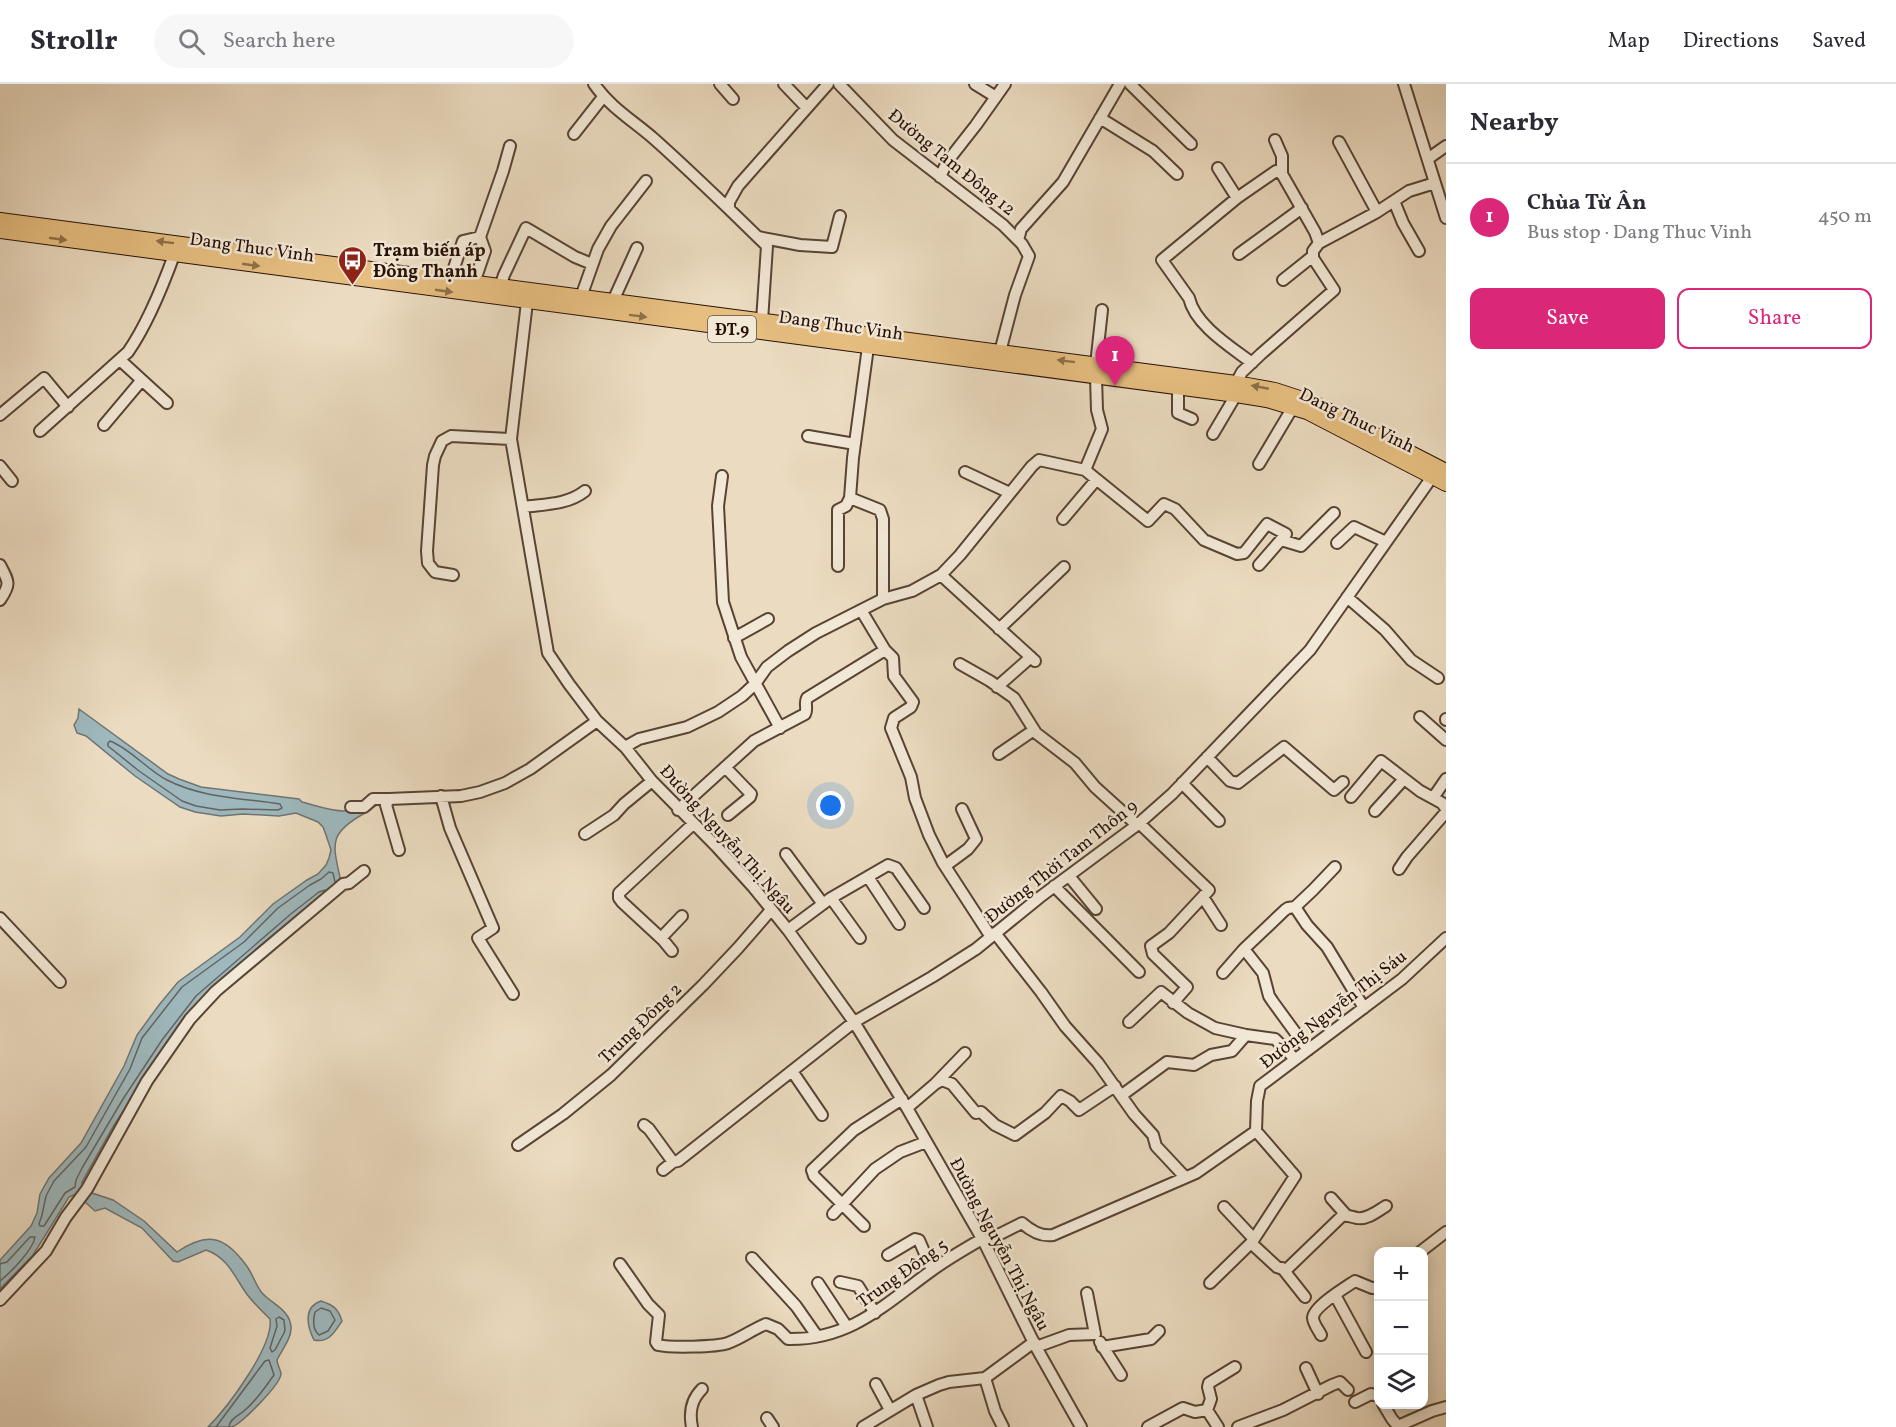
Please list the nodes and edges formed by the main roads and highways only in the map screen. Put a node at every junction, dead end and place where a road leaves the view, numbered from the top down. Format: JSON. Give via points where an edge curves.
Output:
{"nodes":[{"id":1,"x":0,"y":220,"type":"edge"},
{"id":2,"x":0,"y":231,"type":"edge"},
{"id":3,"x":528,"y":296,"type":"junction"},
{"id":4,"x":1096,"y":371,"type":"junction"},
{"id":5,"x":1236,"y":389,"type":"junction"},
{"id":6,"x":1446,"y":471,"type":"edge"},
{"id":7,"x":1446,"y":484,"type":"edge"}],
"edges":[{"from":3,"to":1,"type":"main road","name":"Dang Thuc Vinh","number":"ĐT.9","one_way":true,"via":[[500,286]]},
{"from":2,"to":3,"type":"main road","name":"Dang Thuc Vinh","number":"ĐT.9","one_way":true},
{"from":3,"to":4,"type":"main road","name":"Dang Thuc Vinh","number":"ĐT.9","one_way":true,"via":[[868,347]]},
{"from":4,"to":3,"type":"main road","name":"Dang Thuc Vinh","number":"ĐT.9","one_way":true,"via":[[1000,352],[581,297]]},
{"from":4,"to":5,"type":"main road","name":"Dang Thuc Vinh","number":"ĐT.9"},
{"from":4,"to":5,"type":"main road","name":"Dang Thuc Vinh","number":"ĐT.9","via":[[1178,387]]},
{"from":6,"to":5,"type":"main road","name":"Dang Thuc Vinh","number":"ĐT.9","one_way":true,"via":[[1312,402],[1275,390]]},
{"from":5,"to":7,"type":"main road","name":"Dang Thuc Vinh","number":"ĐT.9","via":[[1327,421]]}]}
